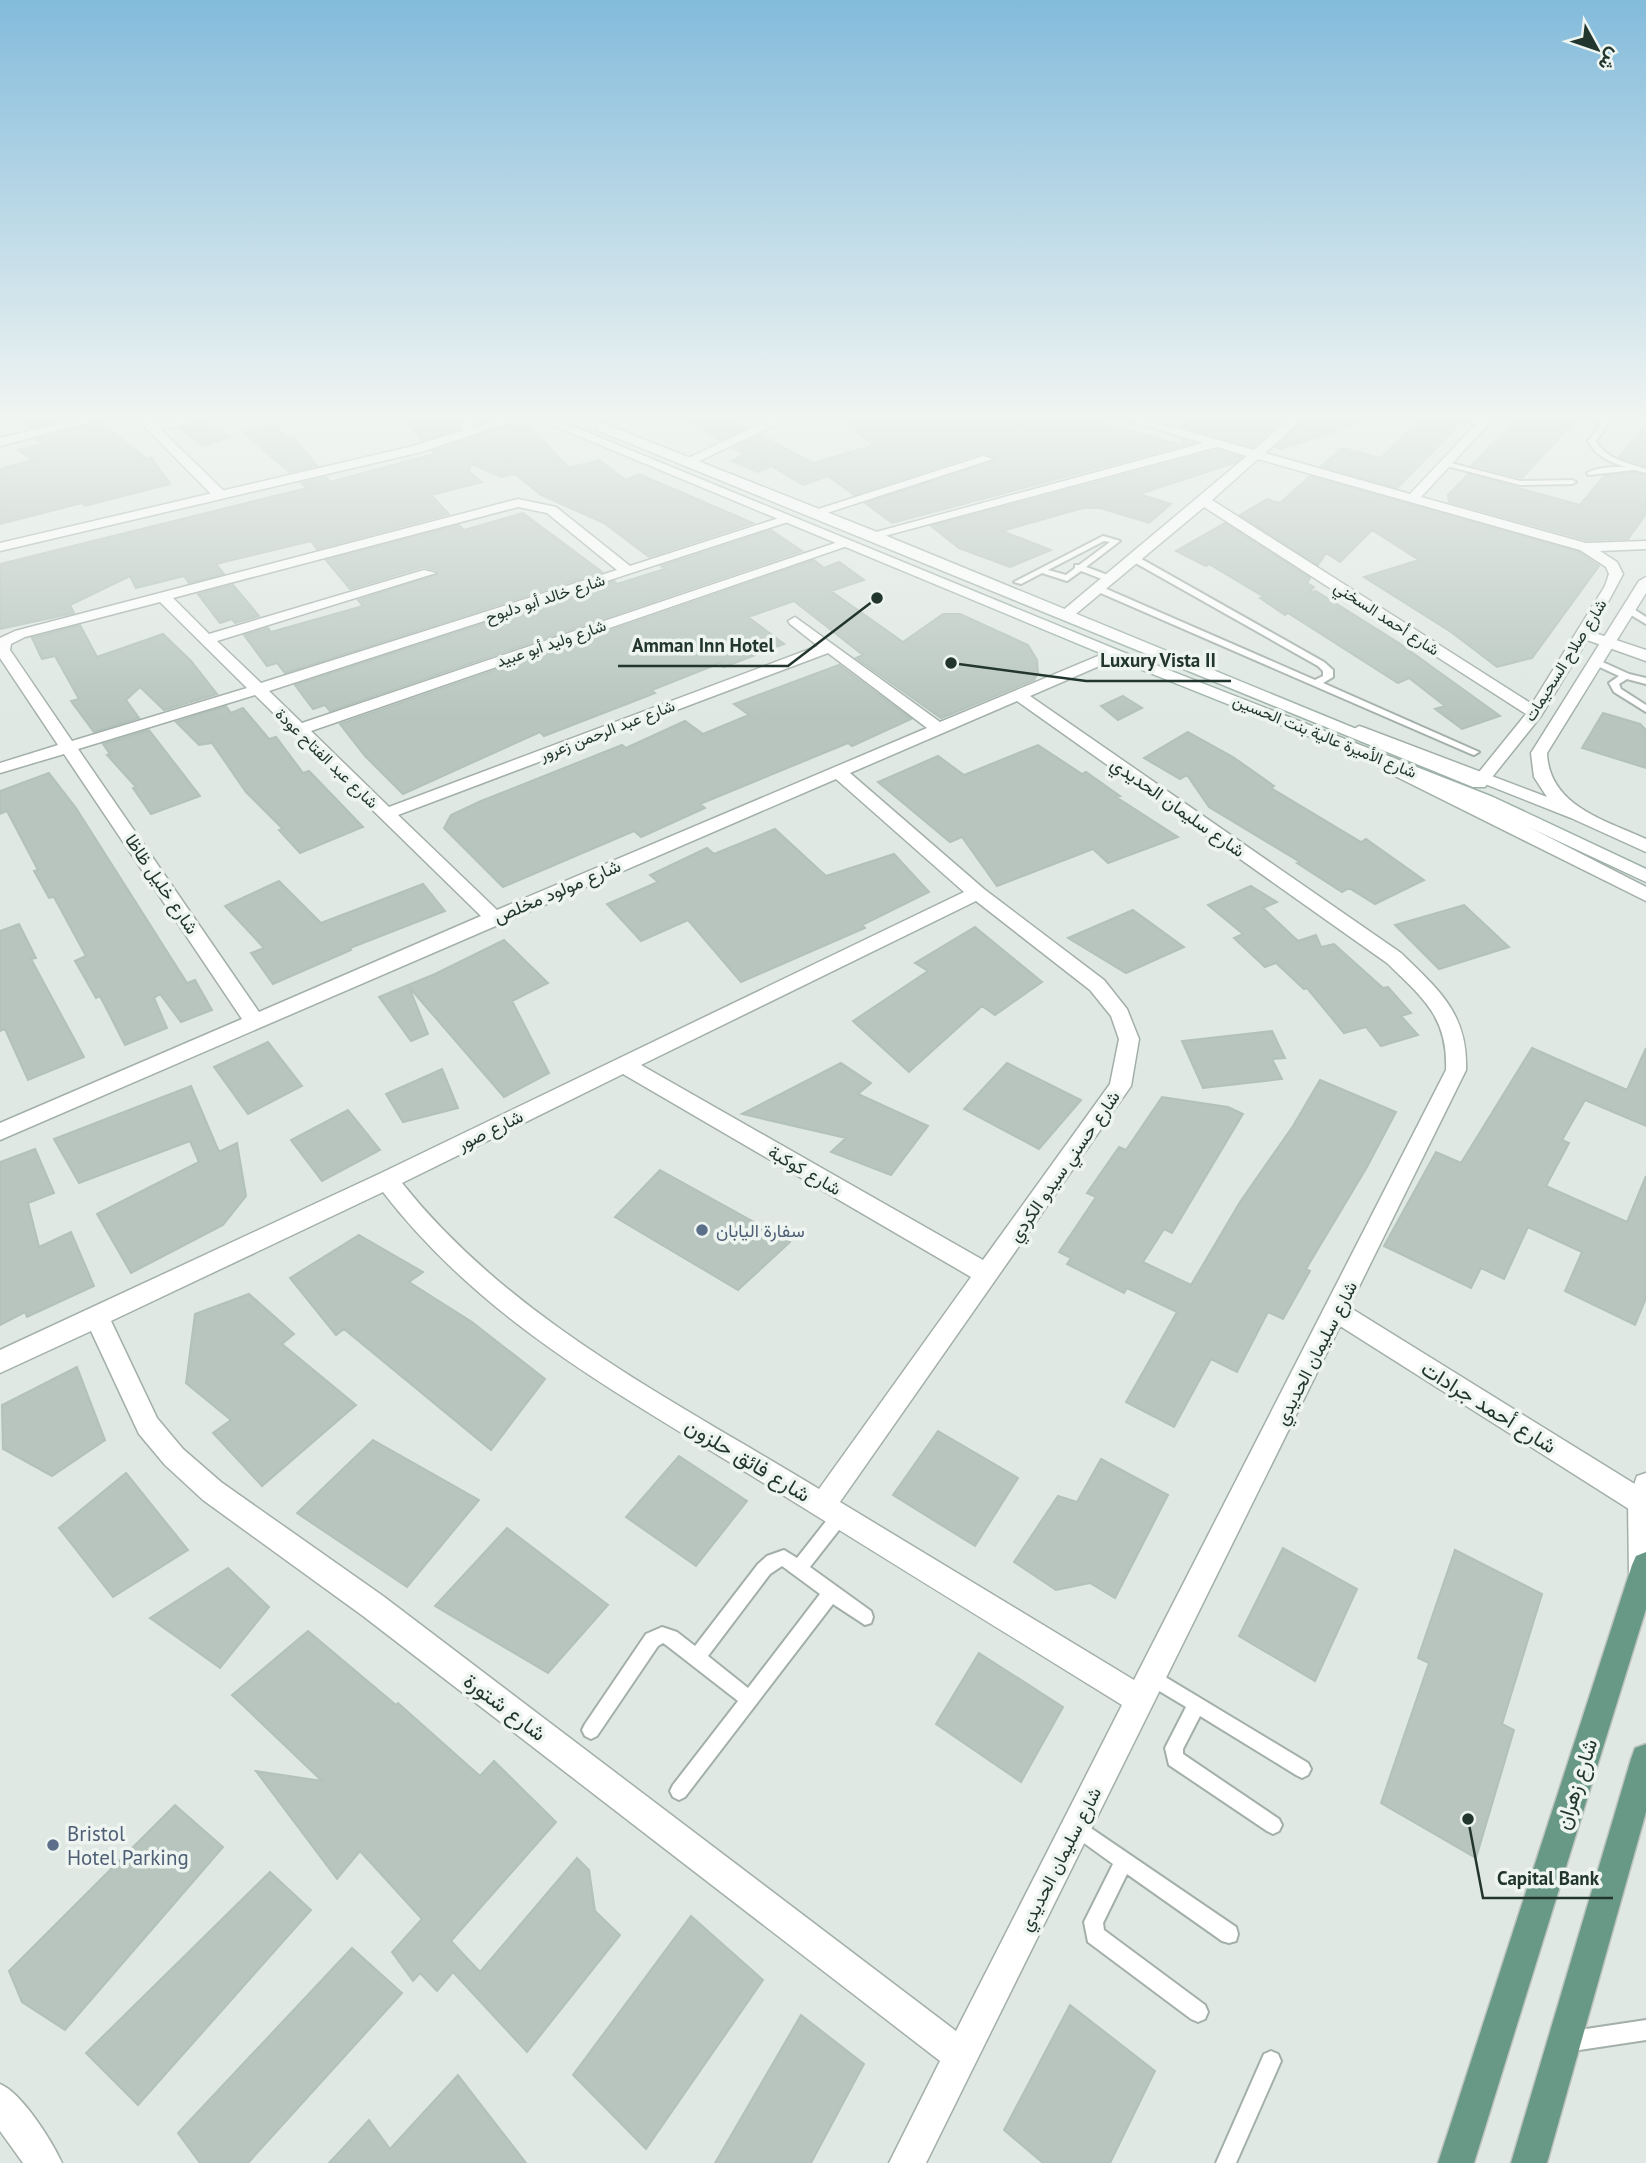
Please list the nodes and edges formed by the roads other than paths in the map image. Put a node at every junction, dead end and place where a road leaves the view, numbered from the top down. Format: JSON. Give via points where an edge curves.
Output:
{"nodes":[{"id":1,"x":128,"y":516,"type":"edge"},
{"id":2,"x":468,"y":516,"type":"edge"},
{"id":3,"x":558,"y":516,"type":"edge"},
{"id":4,"x":777,"y":516,"type":"edge"},
{"id":5,"x":826,"y":516,"type":"edge"},
{"id":6,"x":944,"y":516,"type":"edge"},
{"id":7,"x":1186,"y":516,"type":"edge"},
{"id":8,"x":1227,"y":516,"type":"edge"},
{"id":9,"x":1473,"y":516,"type":"edge"},
{"id":10,"x":787,"y":520,"type":"junction"},
{"id":11,"x":872,"y":535,"type":"junction"},
{"id":12,"x":846,"y":544,"type":"junction"},
{"id":13,"x":1646,"y":545,"type":"edge"},
{"id":14,"x":0,"y":547,"type":"edge"},
{"id":15,"x":1585,"y":547,"type":"junction"},
{"id":16,"x":1135,"y":559,"type":"junction"},
{"id":17,"x":1060,"y":560,"type":"junction"},
{"id":18,"x":1081,"y":568,"type":"junction"},
{"id":19,"x":1041,"y":570,"type":"junction"},
{"id":20,"x":429,"y":572,"type":"dead end"},
{"id":21,"x":628,"y":572,"type":"junction"},
{"id":22,"x":1646,"y":581,"type":"edge"},
{"id":23,"x":1018,"y":582,"type":"dead end"},
{"id":24,"x":1104,"y":584,"type":"junction"},
{"id":25,"x":162,"y":596,"type":"junction"},
{"id":26,"x":1629,"y":610,"type":"junction"},
{"id":27,"x":1066,"y":615,"type":"junction"},
{"id":28,"x":795,"y":621,"type":"dead end"},
{"id":29,"x":1646,"y":621,"type":"edge"},
{"id":30,"x":1583,"y":634,"type":"junction"},
{"id":31,"x":204,"y":639,"type":"junction"},
{"id":32,"x":1609,"y":641,"type":"junction"},
{"id":33,"x":828,"y":647,"type":"junction"},
{"id":34,"x":1115,"y":654,"type":"junction"},
{"id":35,"x":1646,"y":656,"type":"edge"},
{"id":36,"x":1596,"y":662,"type":"junction"},
{"id":37,"x":1626,"y":677,"type":"junction"},
{"id":38,"x":1646,"y":681,"type":"edge"},
{"id":39,"x":1316,"y":683,"type":"junction"},
{"id":40,"x":256,"y":690,"type":"junction"},
{"id":41,"x":1020,"y":696,"type":"junction"},
{"id":42,"x":1646,"y":709,"type":"edge"},
{"id":43,"x":1535,"y":713,"type":"junction"},
{"id":44,"x":1313,"y":722,"type":"junction"},
{"id":45,"x":297,"y":730,"type":"junction"},
{"id":46,"x":940,"y":730,"type":"junction"},
{"id":47,"x":68,"y":747,"type":"junction"},
{"id":48,"x":1474,"y":752,"type":"dead end"},
{"id":49,"x":0,"y":768,"type":"edge"},
{"id":50,"x":840,"y":773,"type":"junction"},
{"id":51,"x":1483,"y":776,"type":"junction"},
{"id":52,"x":386,"y":814,"type":"junction"},
{"id":53,"x":1577,"y":814,"type":"junction"},
{"id":54,"x":1646,"y":850,"type":"edge"},
{"id":55,"x":1641,"y":886,"type":"edge"},
{"id":56,"x":977,"y":892,"type":"junction"},
{"id":57,"x":1646,"y":901,"type":"edge"},
{"id":58,"x":494,"y":918,"type":"junction"},
{"id":59,"x":255,"y":1021,"type":"junction"},
{"id":60,"x":624,"y":1065,"type":"junction"},
{"id":61,"x":0,"y":1132,"type":"edge"},
{"id":62,"x":387,"y":1180,"type":"junction"},
{"id":63,"x":987,"y":1274,"type":"junction"},
{"id":64,"x":1337,"y":1312,"type":"junction"},
{"id":65,"x":97,"y":1318,"type":"junction"},
{"id":66,"x":0,"y":1362,"type":"edge"},
{"id":67,"x":1643,"y":1493,"type":"edge"},
{"id":68,"x":831,"y":1511,"type":"junction"},
{"id":69,"x":799,"y":1569,"type":"junction"},
{"id":70,"x":1644,"y":1569,"type":"edge"},
{"id":71,"x":832,"y":1592,"type":"junction"},
{"id":72,"x":865,"y":1617,"type":"dead end"},
{"id":73,"x":696,"y":1658,"type":"junction"},
{"id":74,"x":1146,"y":1689,"type":"junction"},
{"id":75,"x":749,"y":1699,"type":"junction"},
{"id":76,"x":1196,"y":1705,"type":"junction"},
{"id":77,"x":591,"y":1730,"type":"dead end"},
{"id":78,"x":1645,"y":1765,"type":"edge"},
{"id":79,"x":1302,"y":1769,"type":"dead end"},
{"id":80,"x":679,"y":1790,"type":"dead end"},
{"id":81,"x":1273,"y":1825,"type":"dead end"},
{"id":82,"x":1076,"y":1827,"type":"junction"},
{"id":83,"x":1124,"y":1860,"type":"junction"},
{"id":84,"x":1229,"y":1934,"type":"dead end"},
{"id":85,"x":1198,"y":2012,"type":"dead end"},
{"id":86,"x":1646,"y":2030,"type":"edge"},
{"id":87,"x":1566,"y":2042,"type":"junction"},
{"id":88,"x":961,"y":2056,"type":"junction"},
{"id":89,"x":1271,"y":2061,"type":"dead end"},
{"id":90,"x":0,"y":2101,"type":"edge"},
{"id":91,"x":1539,"y":2152,"type":"edge"},
{"id":92,"x":1232,"y":2160,"type":"edge"},
{"id":93,"x":44,"y":2163,"type":"edge"},
{"id":94,"x":907,"y":2163,"type":"edge"},
{"id":95,"x":1456,"y":2163,"type":"edge"}],
"edges":[{"from":1,"to":14,"type":"street"},
{"from":2,"to":25,"type":"street","name":"شارع خالد أبو دلبوح"},
{"from":3,"to":21,"type":"street","name":"شارع خالد أبو دلبوح"},
{"from":4,"to":10,"type":"street","name":"شارع الأميرة عالية بنت الحسين"},
{"from":5,"to":11,"type":"street","name":"شارع الأميرة عالية بنت الحسين"},
{"from":6,"to":11,"type":"street"},
{"from":7,"to":16,"type":"street"},
{"from":8,"to":43,"type":"street","name":"شارع أحمد السخني"},
{"from":9,"to":15,"type":"street","name":"شارع صلاح السحيمات"},
{"from":10,"to":12,"type":"street","name":"شارع الأميرة عالية بنت الحسين"},
{"from":10,"to":21,"type":"street"},
{"from":11,"to":27,"type":"street","name":"شارع الأميرة عالية بنت الحسين"},
{"from":12,"to":34,"type":"street","name":"شارع الأميرة عالية بنت الحسين"},
{"from":12,"to":45,"type":"street","name":"شارع وليد أبو عبيد"},
{"from":13,"to":15,"type":"street","name":"شارع صلاح السحيمات"},
{"from":15,"to":30,"type":"street","name":"شارع صلاح السحيمات","via":[[1612,565],[1616,575]]},
{"from":16,"to":24,"type":"street"},
{"from":16,"to":39,"type":"lane","via":[[1321,664],[1329,674]]},
{"from":17,"to":18,"type":"lane"},
{"from":17,"to":18,"type":"lane","via":[[1103,538],[1116,541]]},
{"from":17,"to":19,"type":"lane"},
{"from":18,"to":19,"type":"lane","via":[[1064,579]]},
{"from":18,"to":24,"type":"lane"},
{"from":19,"to":23,"type":"lane"},
{"from":20,"to":31,"type":"street"},
{"from":21,"to":40,"type":"street","name":"شارع خالد أبو دلبوح"},
{"from":22,"to":26,"type":"street"},
{"from":24,"to":27,"type":"street"},
{"from":24,"to":39,"type":"lane"},
{"from":25,"to":31,"type":"street","name":"شارع عبد الفتاح عودة"},
{"from":25,"to":47,"type":"street","name":"شارع خالد أبو دلبوح","via":[[5,642],[2,650]]},
{"from":26,"to":29,"type":"lane"},
{"from":26,"to":32,"type":"street"},
{"from":27,"to":44,"type":"street","name":"شارع الأميرة عالية بنت الحسين"},
{"from":28,"to":33,"type":"street"},
{"from":30,"to":32,"type":"street"},
{"from":30,"to":43,"type":"street","name":"شارع صلاح السحيمات"},
{"from":31,"to":40,"type":"street","name":"شارع عبد الفتاح عودة"},
{"from":32,"to":35,"type":"street"},
{"from":32,"to":36,"type":"street"},
{"from":33,"to":46,"type":"street"},
{"from":33,"to":52,"type":"street","name":"شارع عبد الرحمن زعرور"},
{"from":34,"to":41,"type":"street","name":"شارع مولود مخلص"},
{"from":34,"to":44,"type":"street","name":"شارع الأميرة عالية بنت الحسين"},
{"from":36,"to":37,"type":"lane"},
{"from":36,"to":53,"type":"street","via":[[1539,753],[1547,787]]},
{"from":37,"to":38,"type":"lane"},
{"from":37,"to":42,"type":"lane","via":[[1616,680],[1614,686]]},
{"from":39,"to":48,"type":"lane"},
{"from":40,"to":45,"type":"street","name":"شارع عبد الفتاح عودة"},
{"from":40,"to":47,"type":"street","name":"شارع خالد أبو دلبوح"},
{"from":41,"to":46,"type":"street","name":"شارع مولود مخلص"},
{"from":41,"to":64,"type":"street","name":"شارع سليمان الحديدي","via":[[1394,958],[1429,991],[1443,1013],[1457,1041],[1456,1070]]},
{"from":43,"to":51,"type":"street","name":"شارع صلاح السحيمات"},
{"from":44,"to":51,"type":"street"},
{"from":44,"to":54,"type":"street","name":"شارع الأميرة عالية بنت الحسين","via":[[1440,765]]},
{"from":44,"to":55,"type":"street"},
{"from":45,"to":52,"type":"street","name":"شارع عبد الفتاح عودة"},
{"from":46,"to":50,"type":"street","name":"شارع مولود مخلص"},
{"from":47,"to":49,"type":"street","name":"شارع خالد أبو دلبوح"},
{"from":47,"to":59,"type":"street","name":"شارع خليل ظاظا"},
{"from":50,"to":56,"type":"street","name":"شارع حسني سيدو الكردي"},
{"from":50,"to":58,"type":"street","name":"شارع مولود مخلص"},
{"from":51,"to":53,"type":"street"},
{"from":52,"to":58,"type":"street","name":"شارع عبد الفتاح عودة"},
{"from":53,"to":54,"type":"street"},
{"from":55,"to":57,"type":"street"},
{"from":56,"to":60,"type":"street","name":"شارع صور"},
{"from":56,"to":63,"type":"street","name":"شارع حسني سيدو الكردي","via":[[1097,985],[1120,1014],[1129,1039],[1120,1086]]},
{"from":58,"to":59,"type":"street","name":"شارع مولود مخلص"},
{"from":59,"to":61,"type":"street","name":"شارع مولود مخلص"},
{"from":60,"to":62,"type":"street","name":"شارع صور"},
{"from":60,"to":63,"type":"street","name":"شارع كوكبة"},
{"from":62,"to":65,"type":"street","name":"شارع صور"},
{"from":62,"to":68,"type":"street","name":"شارع فائق حلزون","via":[[443,1248],[516,1312],[604,1374]]},
{"from":63,"to":68,"type":"street","name":"شارع حسني سيدو الكردي"},
{"from":64,"to":67,"type":"street","name":"شارع أحمد جرادات"},
{"from":64,"to":74,"type":"street","name":"شارع سليمان الحديدي"},
{"from":65,"to":66,"type":"street","name":"شارع صور"},
{"from":65,"to":88,"type":"street","name":"شارع شتورة","via":[[148,1426],[212,1491],[384,1614]]},
{"from":67,"to":70,"type":"street"},
{"from":68,"to":69,"type":"lane"},
{"from":68,"to":74,"type":"street","name":"شارع فائق حلزون"},
{"from":69,"to":71,"type":"lane"},
{"from":69,"to":73,"type":"lane","via":[[785,1558],[773,1561]]},
{"from":70,"to":95,"type":"main road","name":"شارع زهران"},
{"from":71,"to":72,"type":"lane"},
{"from":71,"to":75,"type":"lane"},
{"from":73,"to":75,"type":"lane"},
{"from":73,"to":77,"type":"lane","via":[[667,1636],[657,1637]]},
{"from":74,"to":76,"type":"lane"},
{"from":74,"to":82,"type":"street","name":"شارع سليمان الحديدي"},
{"from":75,"to":80,"type":"lane"},
{"from":76,"to":79,"type":"lane"},
{"from":76,"to":81,"type":"lane","via":[[1174,1748],[1175,1759]]},
{"from":78,"to":87,"type":"main road"},
{"from":82,"to":83,"type":"lane"},
{"from":82,"to":88,"type":"street","name":"شارع سليمان الحديدي"},
{"from":83,"to":84,"type":"lane"},
{"from":83,"to":85,"type":"lane","via":[[1093,1922],[1095,1935]]},
{"from":86,"to":87,"type":"lane"},
{"from":87,"to":91,"type":"main road"},
{"from":88,"to":94,"type":"street","name":"شارع سليمان الحديدي"},
{"from":89,"to":92,"type":"lane"},
{"from":90,"to":93,"type":"street"}]}
